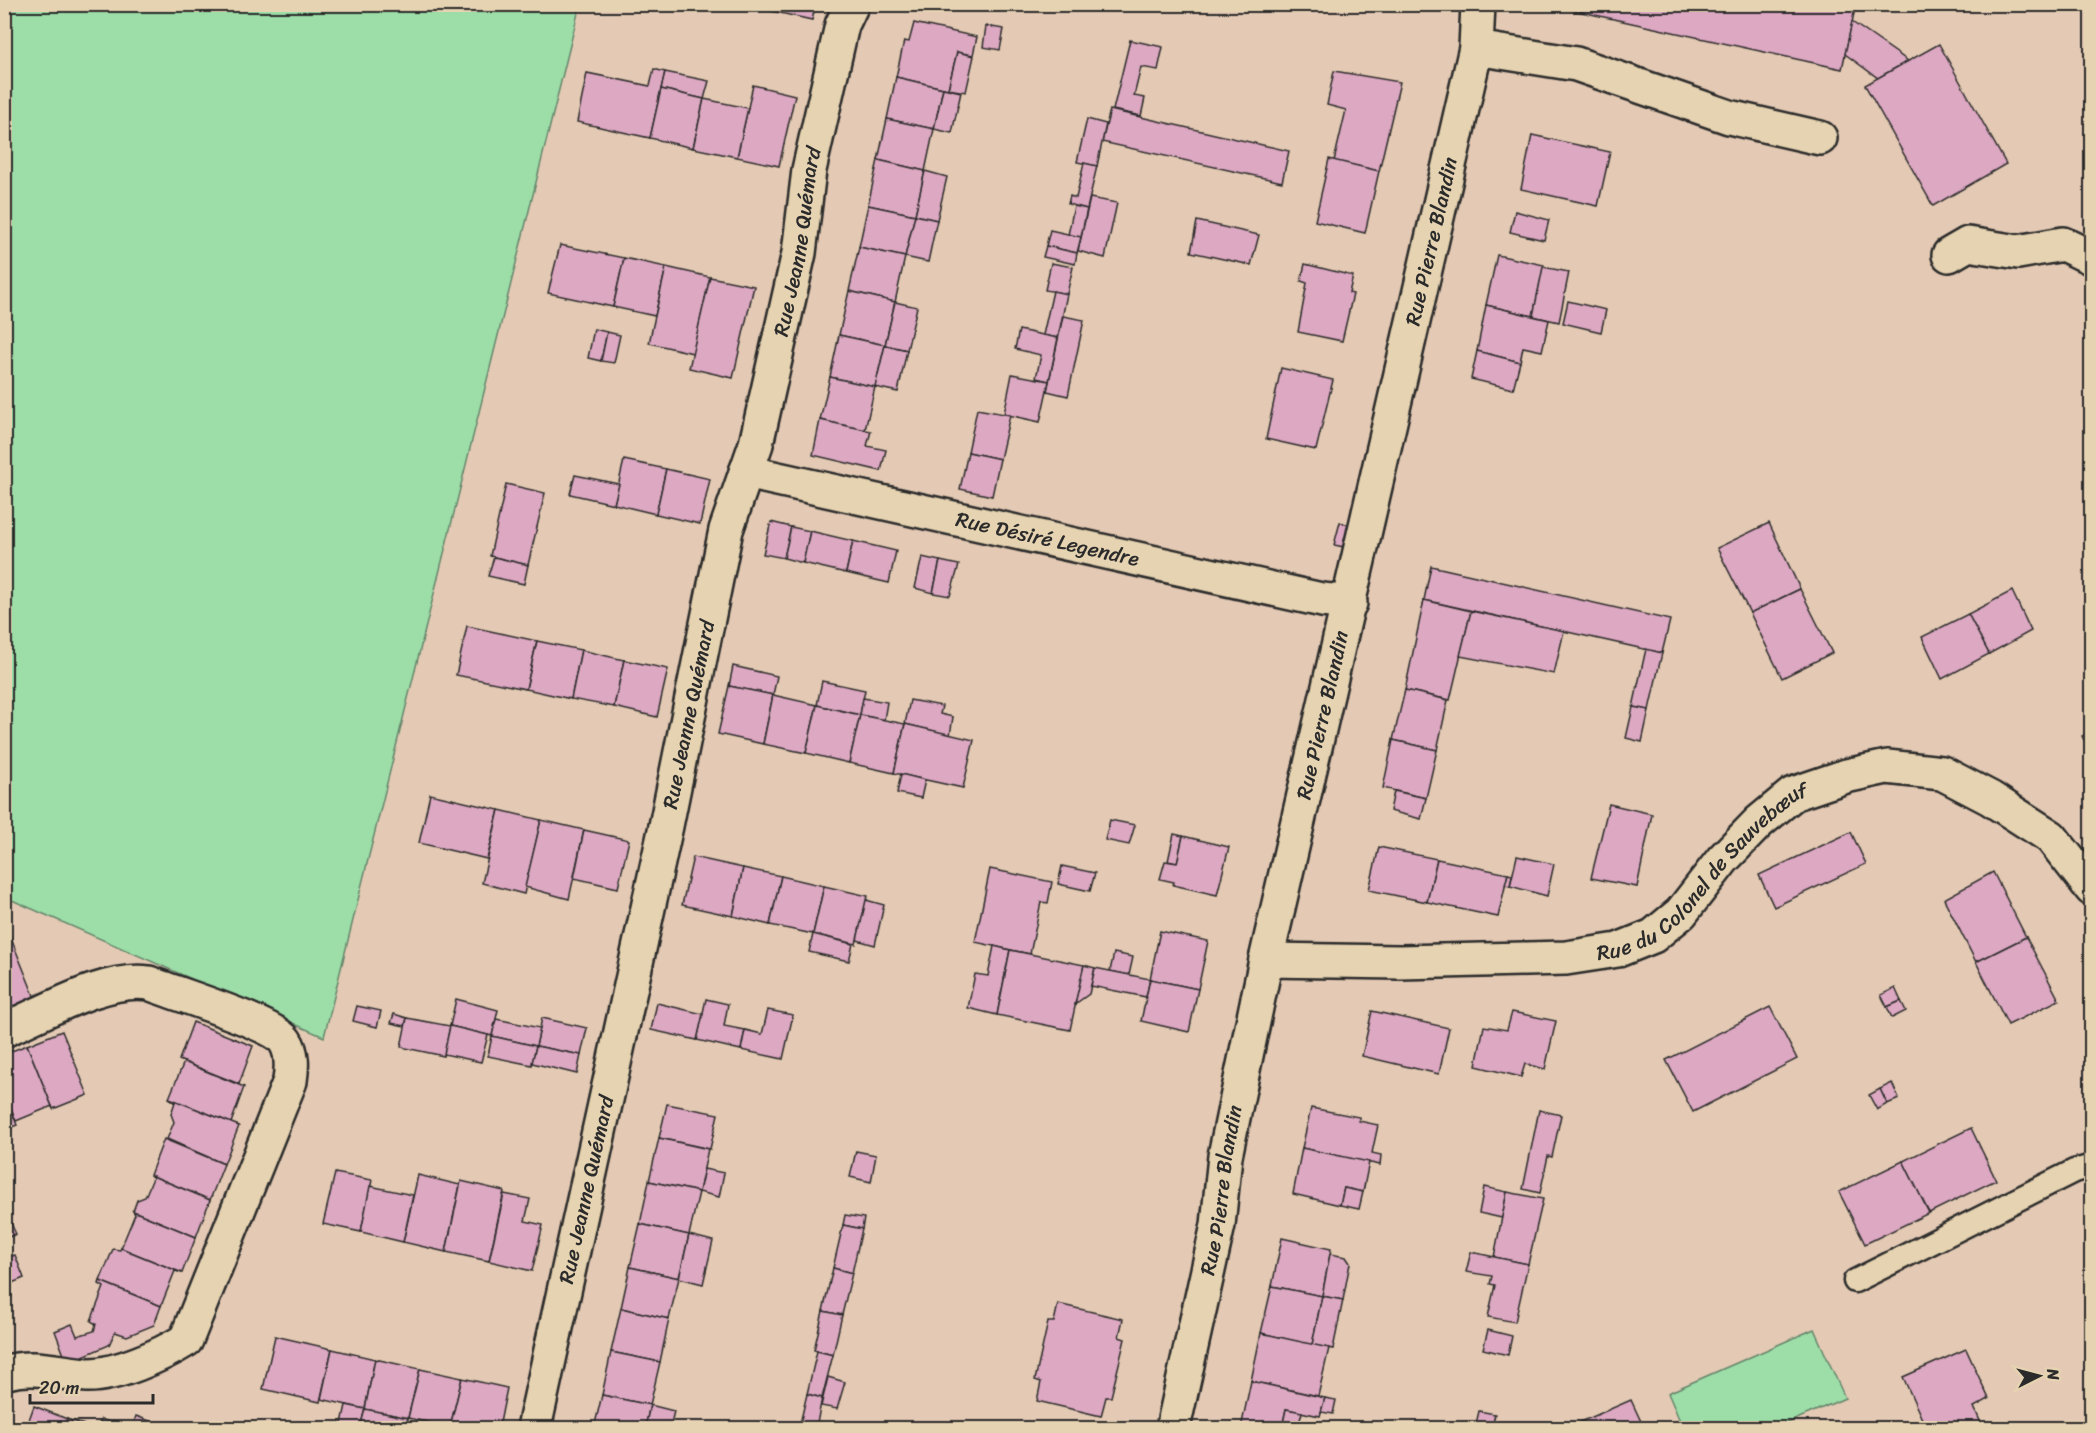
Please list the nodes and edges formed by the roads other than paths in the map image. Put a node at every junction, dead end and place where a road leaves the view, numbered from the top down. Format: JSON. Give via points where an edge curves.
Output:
{"nodes":[{"id":1,"x":852,"y":4,"type":"edge"},
{"id":2,"x":1478,"y":4,"type":"edge"},
{"id":3,"x":1476,"y":48,"type":"junction"},
{"id":4,"x":1820,"y":138,"type":"dead end"},
{"id":5,"x":1949,"y":255,"type":"dead end"},
{"id":6,"x":2091,"y":258,"type":"edge"},
{"id":7,"x":746,"y":472,"type":"junction"},
{"id":8,"x":1350,"y":603,"type":"junction"},
{"id":9,"x":2091,"y":889,"type":"edge"},
{"id":10,"x":1266,"y":960,"type":"junction"},
{"id":11,"x":4,"y":1029,"type":"edge"},
{"id":12,"x":2091,"y":1166,"type":"edge"},
{"id":13,"x":1855,"y":1281,"type":"dead end"},
{"id":14,"x":4,"y":1373,"type":"edge"},
{"id":15,"x":534,"y":1428,"type":"edge"},
{"id":16,"x":1173,"y":1428,"type":"edge"}],
"edges":[{"from":1,"to":7,"type":"street","name":"Rue Jeanne Quémard","via":[[842,25],[809,170],[799,253],[756,444]]},
{"from":2,"to":3,"type":"street","name":"Rue Pierre Blandin"},
{"from":3,"to":4,"type":"street","via":[[1576,64],[1729,117]]},
{"from":3,"to":8,"type":"street","name":"Rue Pierre Blandin"},
{"from":5,"to":6,"type":"street","via":[[1968,244],[2018,252],[2063,244]]},
{"from":7,"to":8,"type":"street","name":"Rue Désiré Legendre","via":[[1322,600]]},
{"from":7,"to":15,"type":"street","name":"Rue Jeanne Quémard","via":[[726,530],[666,826]]},
{"from":8,"to":10,"type":"street","name":"Rue Pierre Blandin"},
{"from":9,"to":10,"type":"street","name":"Rue du Colonel de Sauvebœuf","via":[[2051,837],[1990,798],[1942,773],[1887,767],[1793,794],[1723,859],[1681,913],[1653,936],[1618,950],[1566,958]]},
{"from":10,"to":16,"type":"street","name":"Rue Pierre Blandin","via":[[1225,1156],[1218,1225]]},
{"from":11,"to":14,"type":"street","via":[[132,980],[258,1024],[284,1039],[292,1062],[291,1081],[186,1340],[134,1365],[90,1375],[18,1369]]},
{"from":12,"to":13,"type":"lane"}]}
